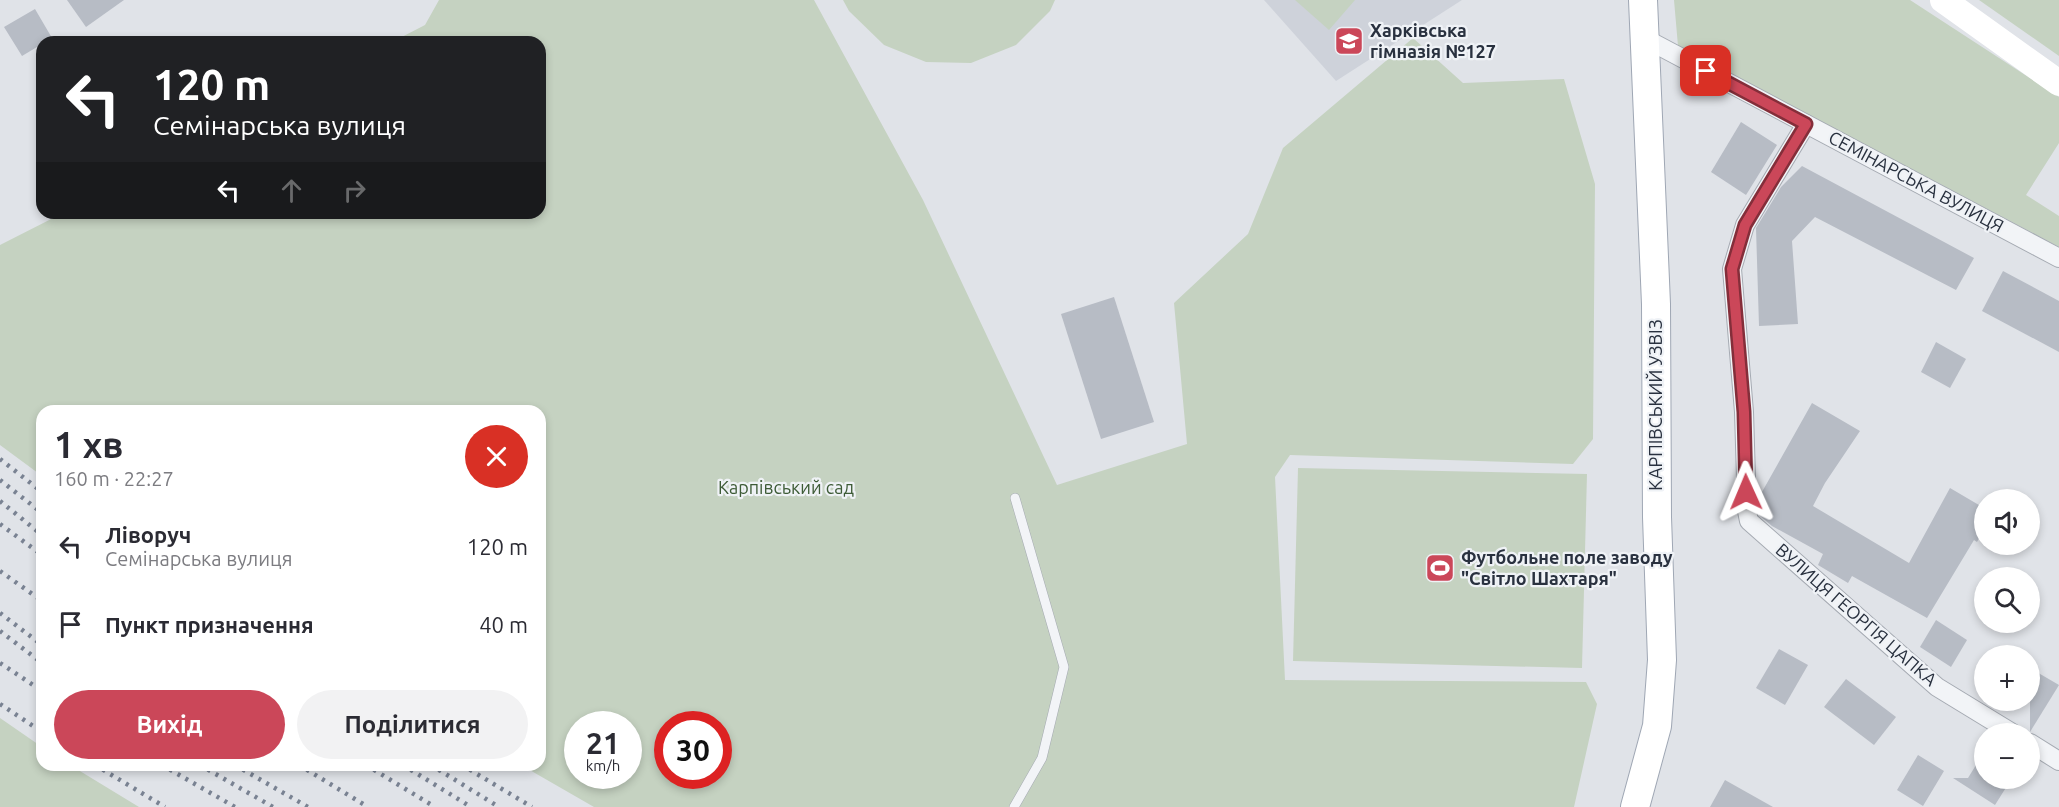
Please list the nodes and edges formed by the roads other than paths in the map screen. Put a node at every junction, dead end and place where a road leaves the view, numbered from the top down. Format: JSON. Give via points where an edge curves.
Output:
{"nodes":[{"id":1,"x":1643,"y":0,"type":"edge"},
{"id":2,"x":1943,"y":0,"type":"edge"},
{"id":3,"x":1646,"y":39,"type":"junction"},
{"id":4,"x":2059,"y":83,"type":"edge"},
{"id":5,"x":1806,"y":124,"type":"junction"},
{"id":6,"x":2059,"y":258,"type":"edge"},
{"id":7,"x":1015,"y":498,"type":"dead end"},
{"id":8,"x":1996,"y":723,"type":"edge"},
{"id":9,"x":2040,"y":749,"type":"edge"},
{"id":10,"x":2059,"y":761,"type":"edge"},
{"id":11,"x":1014,"y":807,"type":"edge"},
{"id":12,"x":1635,"y":807,"type":"edge"}],
"edges":[{"from":1,"to":3,"type":"main road","name":"КАРПІВСЬКИЙ УЗВІЗ"},
{"from":2,"to":4,"type":"main road"},
{"from":3,"to":5,"type":"street","name":"СЕМІНАРСЬКА ВУЛИЦЯ"},
{"from":3,"to":12,"type":"main road","name":"КАРПІВСЬКИЙ УЗВІЗ","via":[[1656,304],[1662,660],[1657,726]]},
{"from":5,"to":6,"type":"street","name":"СЕМІНАРСЬКА ВУЛИЦЯ"},
{"from":5,"to":8,"type":"street","name":"ВУЛИЦЯ ГЕОРГІЯ ЦАПКА","via":[[1745,225],[1732,269],[1749,520],[1937,687]]},
{"from":7,"to":11,"type":"lane","via":[[1064,667],[1042,758]]},
{"from":9,"to":10,"type":"street"}]}
